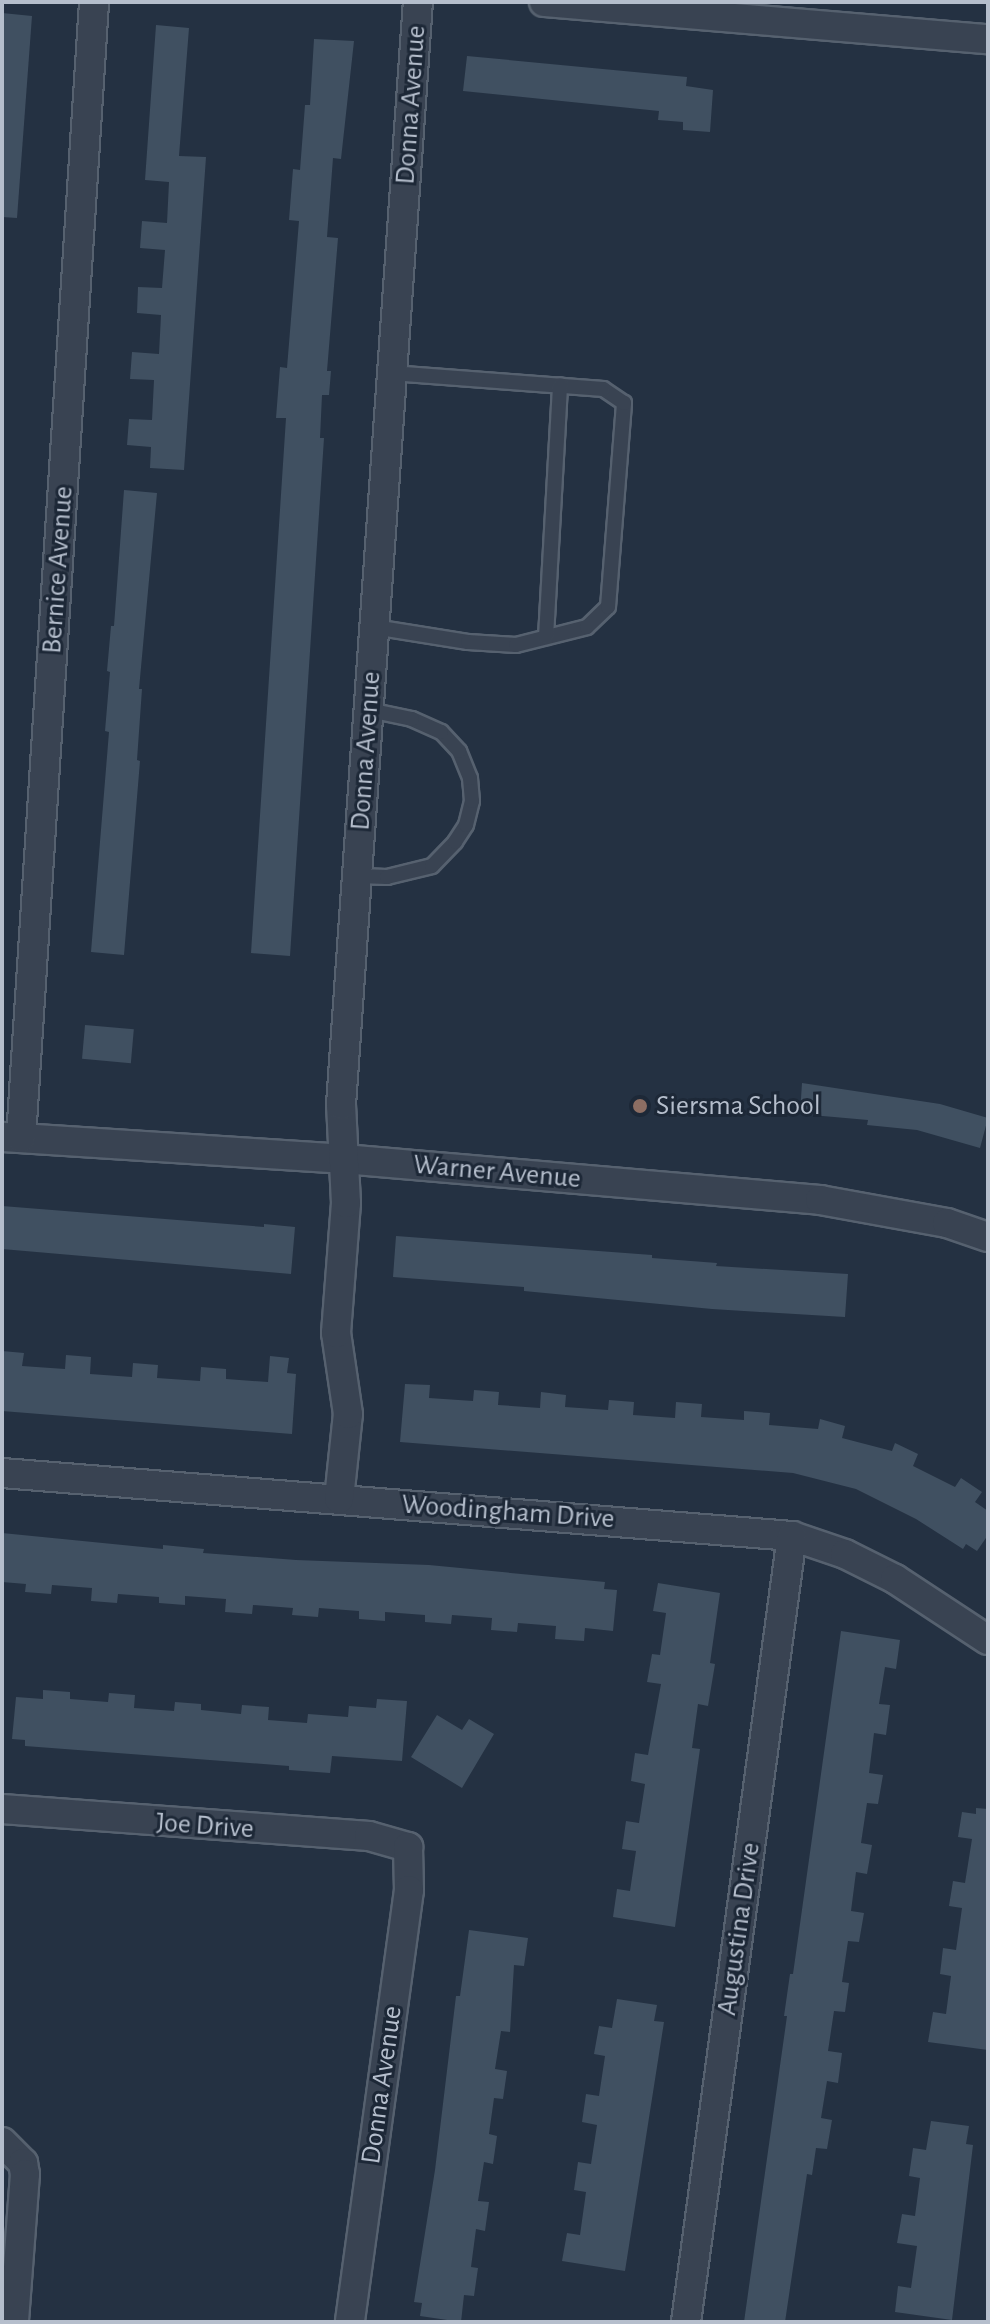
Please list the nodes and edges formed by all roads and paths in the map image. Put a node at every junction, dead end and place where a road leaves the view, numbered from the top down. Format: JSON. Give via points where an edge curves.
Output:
{"nodes":[{"id":1,"x":94,"y":2,"type":"edge"},
{"id":2,"x":418,"y":2,"type":"edge"},
{"id":3,"x":544,"y":2,"type":"edge"},
{"id":4,"x":988,"y":39,"type":"edge"},
{"id":5,"x":392,"y":373,"type":"junction"},
{"id":6,"x":560,"y":385,"type":"junction"},
{"id":7,"x":374,"y":627,"type":"junction"},
{"id":8,"x":546,"y":637,"type":"junction"},
{"id":9,"x":369,"y":710,"type":"junction"},
{"id":10,"x":358,"y":876,"type":"junction"},
{"id":11,"x":12,"y":1137,"type":"edge"},
{"id":12,"x":343,"y":1159,"type":"junction"},
{"id":13,"x":988,"y":1237,"type":"edge"},
{"id":14,"x":2,"y":1473,"type":"edge"},
{"id":15,"x":339,"y":1499,"type":"junction"},
{"id":16,"x":792,"y":1536,"type":"junction"},
{"id":17,"x":988,"y":1640,"type":"edge"},
{"id":18,"x":2,"y":1809,"type":"edge"},
{"id":19,"x":408,"y":1847,"type":"joint"},
{"id":20,"x":2,"y":2142,"type":"edge"},
{"id":21,"x":14,"y":2322,"type":"edge"},
{"id":22,"x":350,"y":2322,"type":"edge"},
{"id":23,"x":686,"y":2322,"type":"edge"}],
"edges":[{"from":1,"to":11,"type":"street","name":"Bernice Avenue"},
{"from":2,"to":5,"type":"street","name":"Donna Avenue"},
{"from":3,"to":4,"type":"street"},
{"from":5,"to":6,"type":"lane"},
{"from":5,"to":7,"type":"street","name":"Donna Avenue"},
{"from":6,"to":8,"type":"lane"},
{"from":6,"to":8,"type":"lane","via":[[603,389],[624,403],[608,607],[587,627]]},
{"from":7,"to":8,"type":"lane","via":[[516,645]]},
{"from":7,"to":9,"type":"street","name":"Donna Avenue"},
{"from":9,"to":10,"type":"street","name":"Donna Avenue"},
{"from":9,"to":10,"type":"lane","via":[[441,732],[459,751],[472,801],[466,825],[448,854],[432,866],[387,877]]},
{"from":10,"to":12,"type":"street","name":"Donna Avenue","via":[[341,1105]]},
{"from":11,"to":12,"type":"street","name":"Warner Avenue"},
{"from":12,"to":13,"type":"street","name":"Warner Avenue","via":[[820,1200],[947,1223]]},
{"from":12,"to":15,"type":"street","name":"Donna Avenue","via":[[346,1203],[336,1333],[348,1414]]},
{"from":14,"to":15,"type":"street","name":"Woodingham Drive"},
{"from":15,"to":16,"type":"street","name":"Woodingham Drive"},
{"from":16,"to":17,"type":"street","name":"Woodingham Drive","via":[[895,1579]]},
{"from":16,"to":23,"type":"street","name":"Augustina Drive"},
{"from":18,"to":19,"type":"street","name":"Joe Drive","via":[[369,1836]]},
{"from":19,"to":22,"type":"street","name":"Donna Avenue","via":[[409,1890]]},
{"from":20,"to":21,"type":"street","via":[[23,2163],[26,2189]]}]}
